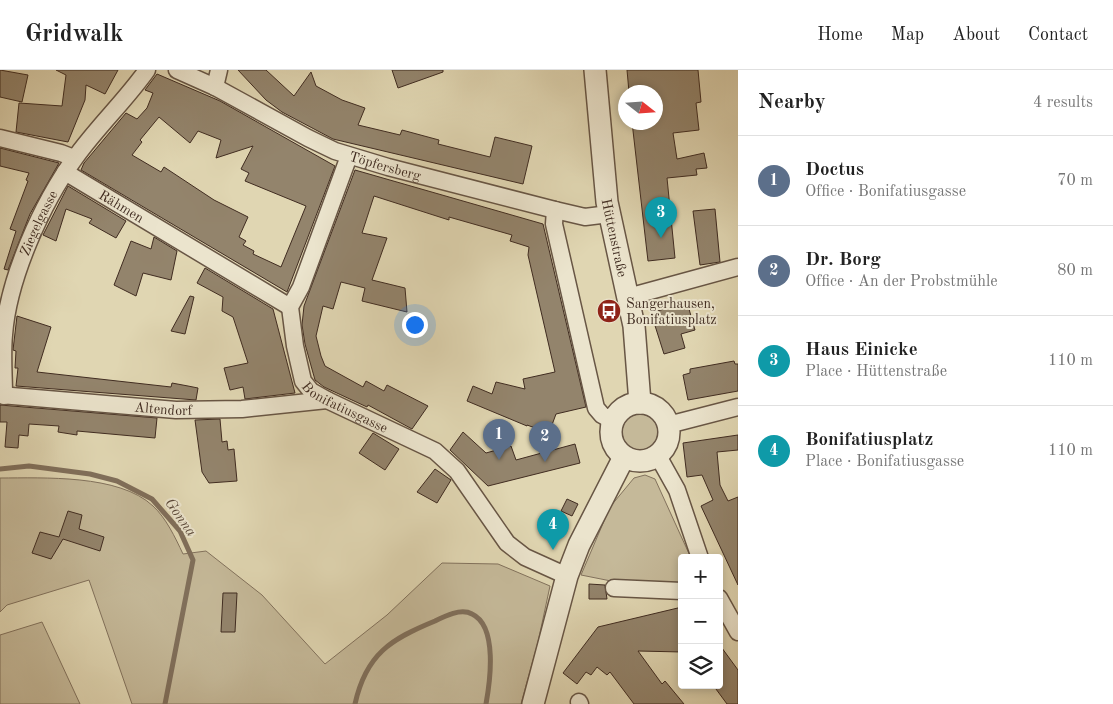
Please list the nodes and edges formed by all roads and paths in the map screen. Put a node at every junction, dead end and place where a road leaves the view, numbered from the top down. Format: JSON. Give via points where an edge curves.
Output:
{"nodes":[{"id":1,"x":147,"y":70,"type":"edge"},
{"id":2,"x":178,"y":70,"type":"edge"},
{"id":3,"x":219,"y":70,"type":"edge"},
{"id":4,"x":595,"y":70,"type":"edge"},
{"id":5,"x":215,"y":87,"type":"junction"},
{"id":6,"x":0,"y":138,"type":"edge"},
{"id":7,"x":349,"y":156,"type":"junction"},
{"id":8,"x":70,"y":165,"type":"junction"},
{"id":9,"x":555,"y":210,"type":"junction"},
{"id":10,"x":609,"y":214,"type":"junction"},
{"id":11,"x":738,"y":267,"type":"edge"},
{"id":12,"x":628,"y":296,"type":"junction"},
{"id":13,"x":290,"y":308,"type":"junction"},
{"id":14,"x":2,"y":396,"type":"edge"},
{"id":15,"x":327,"y":400,"type":"junction"},
{"id":16,"x":640,"y":403,"type":"junction"},
{"id":17,"x":738,"y":407,"type":"edge"},
{"id":18,"x":613,"y":421,"type":"junction"},
{"id":19,"x":668,"y":425,"type":"junction"},
{"id":20,"x":658,"y":456,"type":"junction"},
{"id":21,"x":624,"y":457,"type":"junction"},
{"id":22,"x":699,"y":554,"type":"edge"},
{"id":23,"x":568,"y":576,"type":"junction"},
{"id":24,"x":614,"y":588,"type":"dead end"},
{"id":25,"x":678,"y":591,"type":"edge"},
{"id":26,"x":720,"y":599,"type":"edge"},
{"id":27,"x":738,"y":632,"type":"edge"},
{"id":28,"x":533,"y":704,"type":"edge"}],
"edges":[{"from":1,"to":8,"type":"street"},
{"from":2,"to":5,"type":"street","name":"Töpfersberg"},
{"from":3,"to":5,"type":"street"},
{"from":4,"to":10,"type":"street","name":"Hüttenstraße"},
{"from":5,"to":7,"type":"street","name":"Töpfersberg","via":[[308,138]]},
{"from":6,"to":8,"type":"street","name":"Rähmen","via":[[60,152]]},
{"from":7,"to":9,"type":"street","name":"Töpfersberg"},
{"from":7,"to":13,"type":"street","via":[[301,287]]},
{"from":8,"to":13,"type":"street","name":"Rähmen"},
{"from":8,"to":14,"type":"street","name":"Ziegelgasse","via":[[49,197],[28,246],[10,302],[4,335]]},
{"from":9,"to":10,"type":"street","name":"Töpfersberg","via":[[585,217]]},
{"from":9,"to":18,"type":"street","via":[[554,224],[596,408]]},
{"from":10,"to":12,"type":"street","name":"Hüttenstraße"},
{"from":11,"to":12,"type":"street"},
{"from":12,"to":16,"type":"street","name":"Hüttenstraße","via":[[638,350]]},
{"from":13,"to":15,"type":"street","name":"Bonifatiusgasse","via":[[303,381],[310,391]]},
{"from":14,"to":15,"type":"street","name":"Altendorf","via":[[176,410],[242,409]]},
{"from":15,"to":23,"type":"street","name":"Bonifatiusgasse","via":[[435,452],[457,471],[508,543],[525,557]]},
{"from":16,"to":18,"type":"street","via":[[624,408]]},
{"from":16,"to":19,"type":"street","via":[[658,409]]},
{"from":17,"to":19,"type":"street"},
{"from":18,"to":21,"type":"street","via":[[612,442]]},
{"from":19,"to":20,"type":"street","via":[[668,442]]},
{"from":20,"to":21,"type":"street","via":[[639,462]]},
{"from":20,"to":22,"type":"street","via":[[677,490]]},
{"from":21,"to":23,"type":"street","via":[[593,514]]},
{"from":23,"to":28,"type":"street"},
{"from":24,"to":25,"type":"street"},
{"from":26,"to":27,"type":"street"}]}
